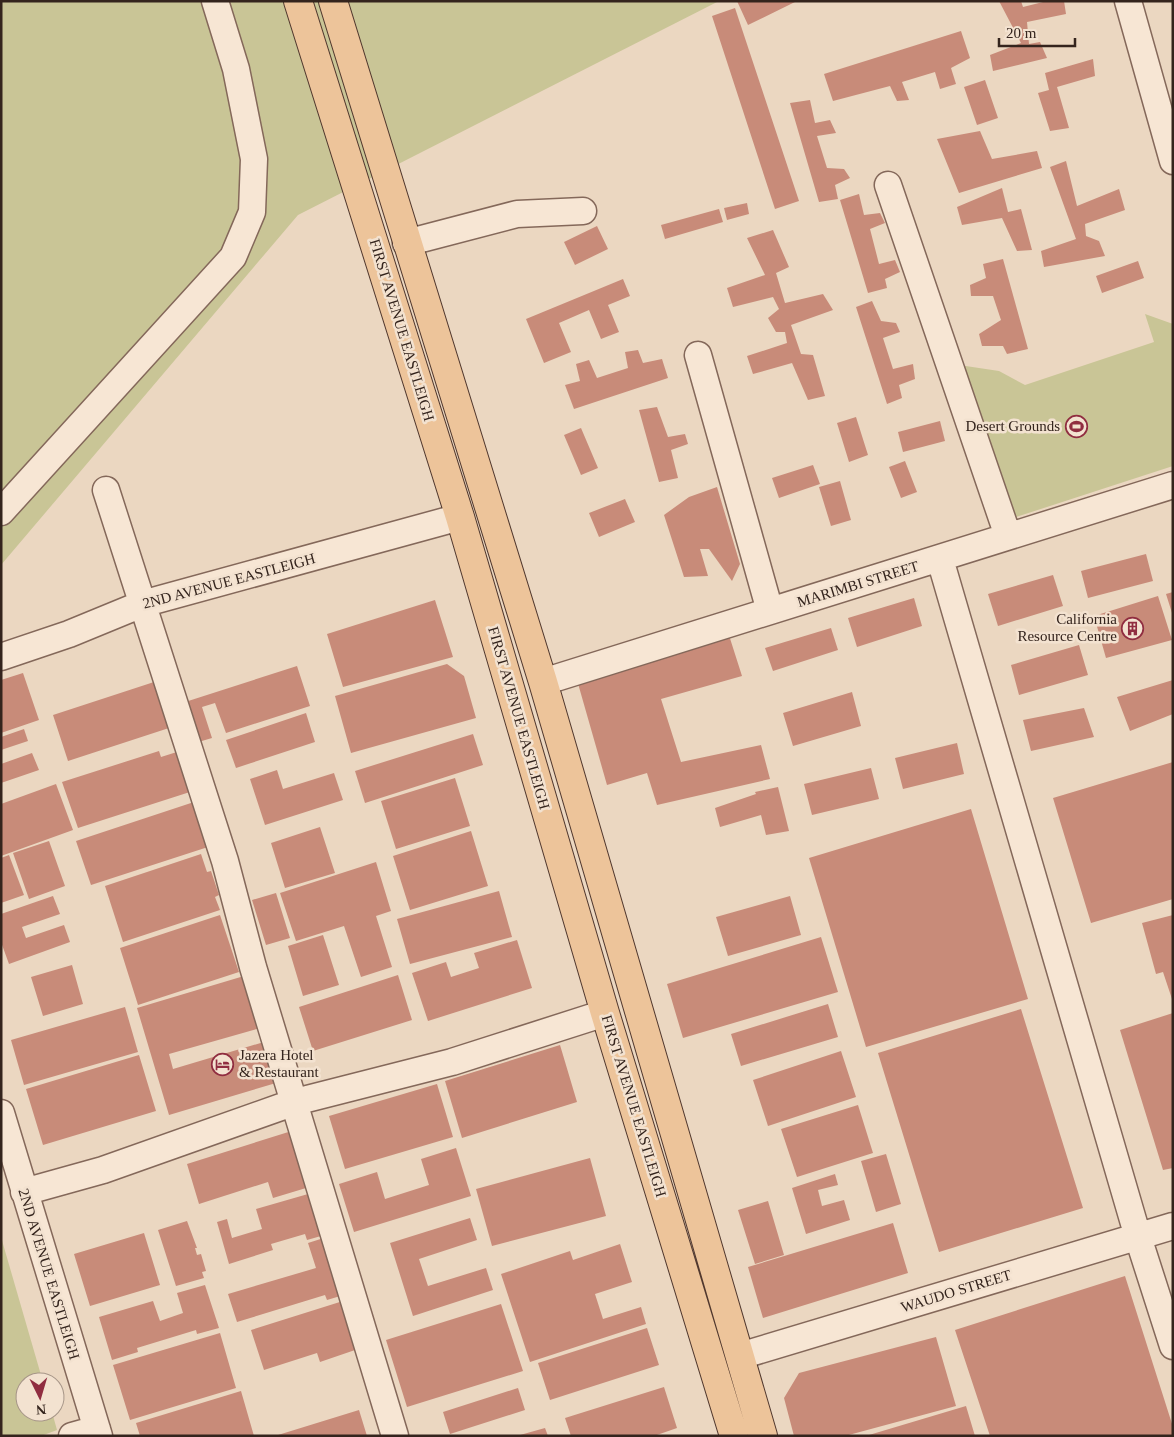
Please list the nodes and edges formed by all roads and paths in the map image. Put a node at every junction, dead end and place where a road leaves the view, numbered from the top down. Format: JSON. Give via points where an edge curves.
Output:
{"nodes":[{"id":1,"x":215,"y":1,"type":"edge"},
{"id":2,"x":298,"y":1,"type":"edge"},
{"id":3,"x":333,"y":1,"type":"edge"},
{"id":4,"x":1128,"y":1,"type":"edge"},
{"id":5,"x":1173,"y":161,"type":"edge"},
{"id":6,"x":888,"y":185,"type":"dead end"},
{"id":7,"x":583,"y":211,"type":"dead end"},
{"id":8,"x":406,"y":243,"type":"junction"},
{"id":9,"x":698,"y":355,"type":"dead end"},
{"id":10,"x":1173,"y":485,"type":"edge"},
{"id":11,"x":106,"y":490,"type":"dead end"},
{"id":12,"x":1,"y":512,"type":"edge"},
{"id":13,"x":460,"y":517,"type":"junction"},
{"id":14,"x":1008,"y":536,"type":"junction"},
{"id":15,"x":940,"y":559,"type":"junction"},
{"id":16,"x":142,"y":604,"type":"junction"},
{"id":17,"x":770,"y":611,"type":"junction"},
{"id":18,"x":1,"y":657,"type":"edge"},
{"id":19,"x":543,"y":682,"type":"junction"},
{"id":20,"x":605,"y":1013,"type":"junction"},
{"id":21,"x":295,"y":1102,"type":"junction"},
{"id":22,"x":1,"y":1113,"type":"edge"},
{"id":23,"x":24,"y":1192,"type":"junction"},
{"id":24,"x":1173,"y":1226,"type":"edge"},
{"id":25,"x":1138,"y":1236,"type":"junction"},
{"id":26,"x":1173,"y":1346,"type":"edge"},
{"id":27,"x":740,"y":1356,"type":"junction"},
{"id":28,"x":98,"y":1432,"type":"edge"},
{"id":29,"x":72,"y":1436,"type":"edge"},
{"id":30,"x":395,"y":1436,"type":"edge"},
{"id":31,"x":734,"y":1436,"type":"edge"},
{"id":32,"x":762,"y":1436,"type":"edge"}],
"edges":[{"from":1,"to":12,"type":"street","via":[[236,69],[254,159],[252,212],[233,257]]},
{"from":2,"to":13,"type":"main road","name":"FIRST AVENUE EASTLEIGH"},
{"from":3,"to":8,"type":"main road","name":"FIRST AVENUE EASTLEIGH"},
{"from":4,"to":5,"type":"street"},
{"from":6,"to":14,"type":"street"},
{"from":7,"to":8,"type":"street","via":[[510,215]]},
{"from":8,"to":19,"type":"main road","name":"FIRST AVENUE EASTLEIGH","via":[[429,307]]},
{"from":9,"to":17,"type":"street"},
{"from":10,"to":14,"type":"street","name":"MARIMBI STREET"},
{"from":11,"to":16,"type":"street"},
{"from":13,"to":16,"type":"street","name":"2ND AVENUE EASTLEIGH"},
{"from":13,"to":20,"type":"main road","name":"FIRST AVENUE EASTLEIGH"},
{"from":14,"to":15,"type":"street","name":"MARIMBI STREET"},
{"from":15,"to":17,"type":"street","name":"MARIMBI STREET"},
{"from":15,"to":25,"type":"street"},
{"from":16,"to":18,"type":"street","name":"2ND AVENUE EASTLEIGH"},
{"from":16,"to":21,"type":"street","via":[[225,861],[253,967]]},
{"from":17,"to":19,"type":"street","name":"MARIMBI STREET"},
{"from":19,"to":27,"type":"main road","name":"FIRST AVENUE EASTLEIGH"},
{"from":20,"to":21,"type":"street","via":[[452,1062]]},
{"from":20,"to":31,"type":"main road","name":"FIRST AVENUE EASTLEIGH"},
{"from":21,"to":23,"type":"street","via":[[103,1170]]},
{"from":21,"to":30,"type":"street"},
{"from":22,"to":23,"type":"street","name":"2ND AVENUE EASTLEIGH"},
{"from":23,"to":28,"type":"street","name":"2ND AVENUE EASTLEIGH"},
{"from":24,"to":25,"type":"street","name":"WAUDO STREET"},
{"from":25,"to":26,"type":"street"},
{"from":25,"to":27,"type":"street","name":"WAUDO STREET"},
{"from":27,"to":32,"type":"main road","name":"FIRST AVENUE EASTLEIGH"},
{"from":28,"to":29,"type":"street"}]}
